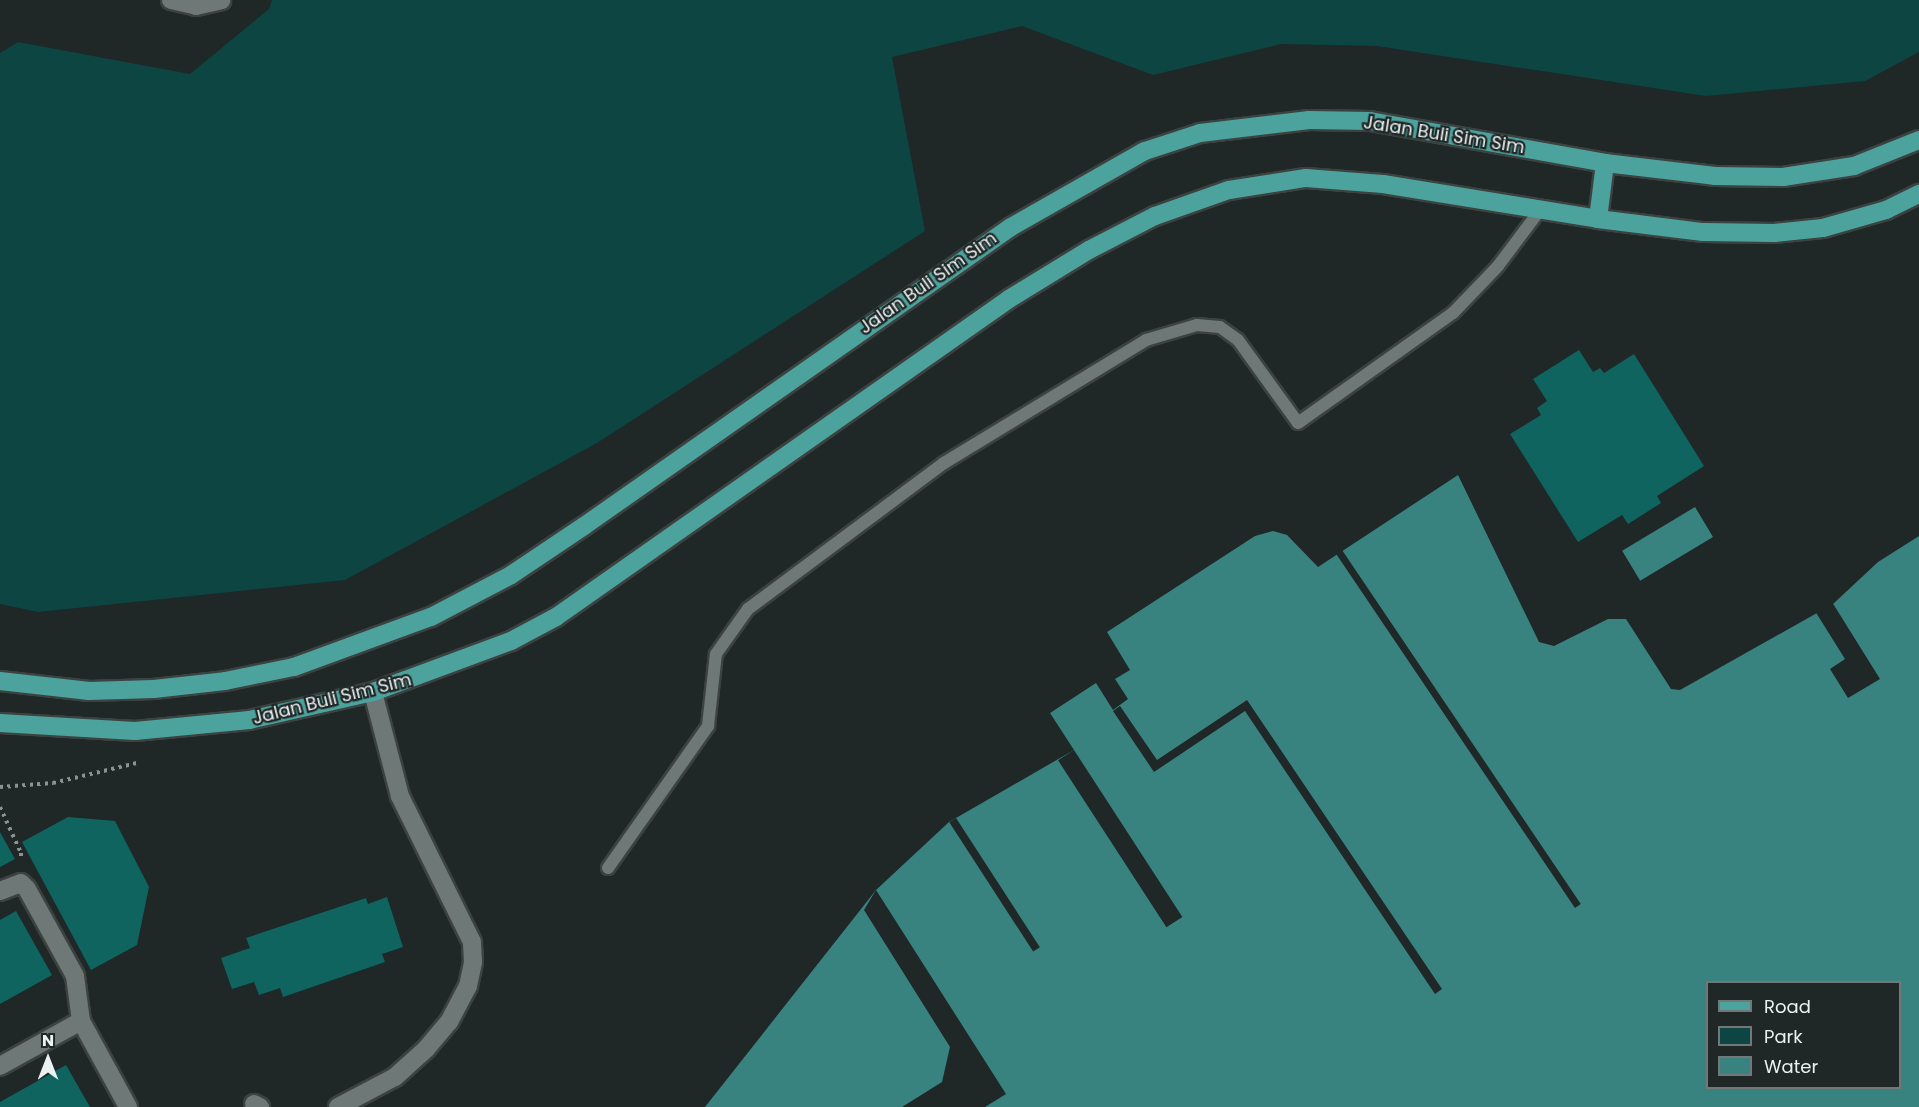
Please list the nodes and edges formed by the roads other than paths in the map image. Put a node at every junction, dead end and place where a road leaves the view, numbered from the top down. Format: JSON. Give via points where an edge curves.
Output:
{"nodes":[{"id":1,"x":171,"y":0,"type":"edge"},
{"id":2,"x":221,"y":0,"type":"edge"},
{"id":3,"x":1919,"y":140,"type":"edge"},
{"id":4,"x":1605,"y":163,"type":"junction"},
{"id":5,"x":1919,"y":194,"type":"edge"},
{"id":6,"x":1540,"y":210,"type":"junction"},
{"id":7,"x":1598,"y":219,"type":"junction"},
{"id":8,"x":0,"y":681,"type":"edge"},
{"id":9,"x":373,"y":692,"type":"junction"},
{"id":10,"x":0,"y":723,"type":"edge"},
{"id":11,"x":608,"y":868,"type":"dead end"},
{"id":12,"x":0,"y":891,"type":"edge"},
{"id":13,"x":81,"y":1021,"type":"junction"},
{"id":14,"x":0,"y":1065,"type":"edge"},
{"id":15,"x":128,"y":1107,"type":"edge"},
{"id":16,"x":338,"y":1107,"type":"edge"}],
"edges":[{"from":1,"to":2,"type":"street","via":[[196,6]]},
{"from":3,"to":4,"type":"main road","name":"Jalan Buli Sim Sim","via":[[1854,166],[1783,177],[1715,176]]},
{"from":4,"to":7,"type":"main road"},
{"from":4,"to":8,"type":"main road","name":"Jalan Buli Sim Sim","via":[[1370,121],[1309,120],[1200,133],[1146,151],[1011,227],[584,526],[511,575],[431,617],[294,667],[225,681],[90,691]]},
{"from":5,"to":7,"type":"main road","name":"Jalan Buli Sim Sim","via":[[1886,210],[1823,228],[1774,233],[1703,232]]},
{"from":6,"to":7,"type":"main road","name":"Jalan Buli Sim Sim"},
{"from":6,"to":9,"type":"main road","name":"Jalan Buli Sim Sim","via":[[1457,193],[1306,178],[1229,190],[1155,216],[1089,250],[1009,299],[556,617],[462,661]]},
{"from":6,"to":11,"type":"lane","via":[[1498,266],[1453,313],[1298,423],[1238,340],[1220,327],[1197,325],[1146,340],[944,463],[748,609],[716,654],[708,726]]},
{"from":9,"to":10,"type":"main road","name":"Jalan Buli Sim Sim","via":[[249,720],[155,730],[78,731]]},
{"from":9,"to":16,"type":"street","via":[[400,796],[472,942],[473,962],[468,986],[449,1022],[426,1049],[395,1077]]},
{"from":12,"to":13,"type":"street","via":[[21,883],[75,976]]},
{"from":13,"to":14,"type":"street"},
{"from":13,"to":15,"type":"street"}]}
